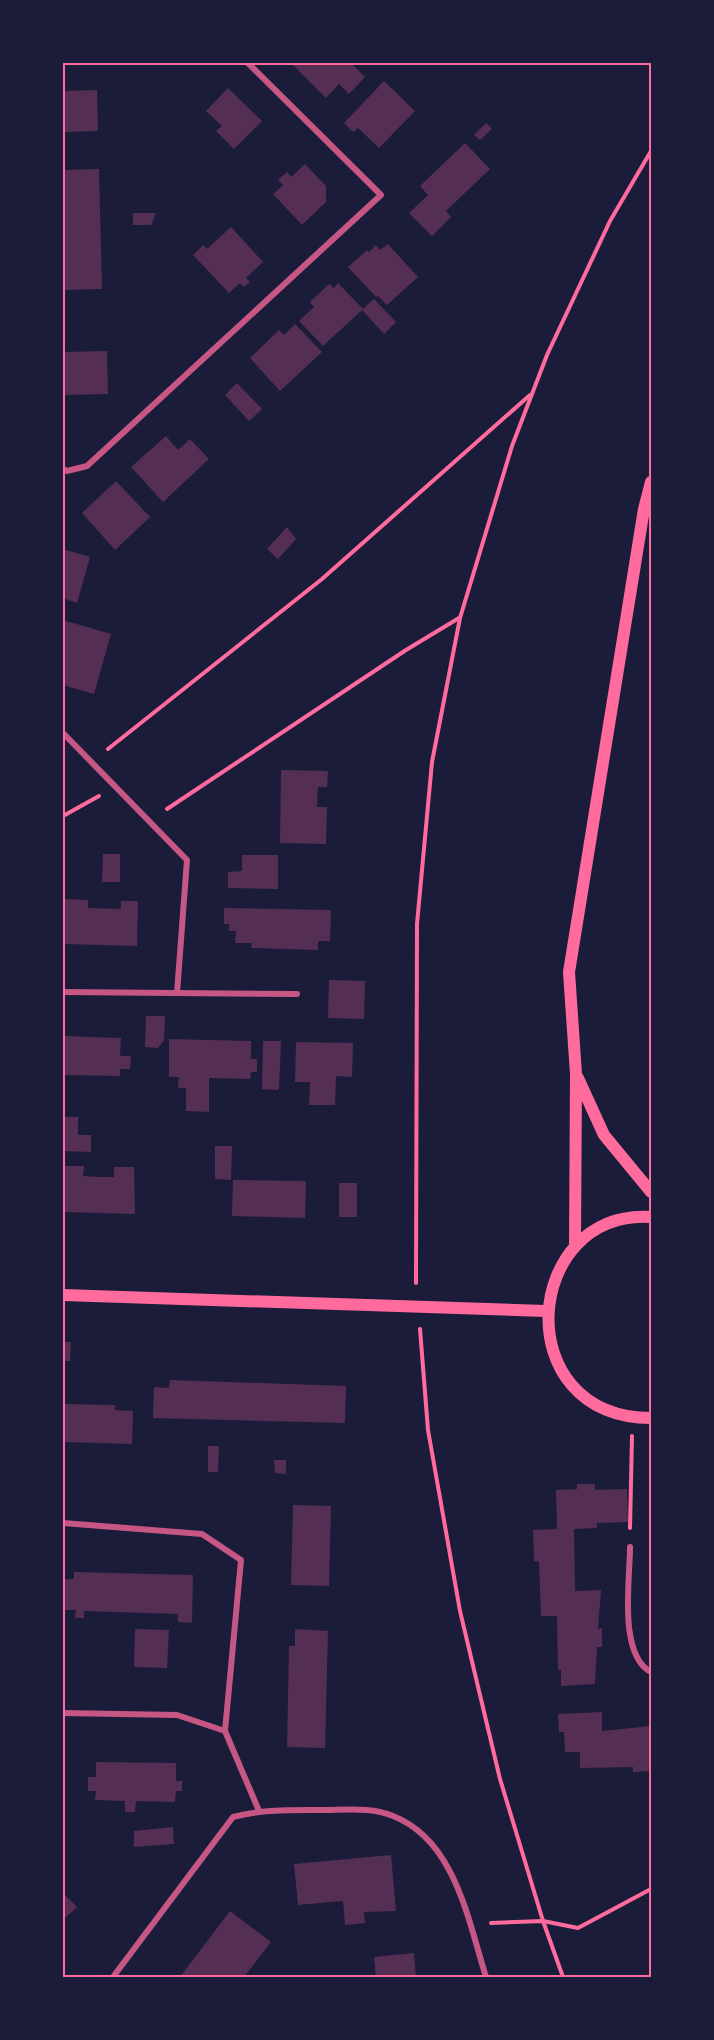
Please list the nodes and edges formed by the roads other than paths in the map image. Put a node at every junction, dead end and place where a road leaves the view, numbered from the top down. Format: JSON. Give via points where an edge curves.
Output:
{"nodes":[{"id":1,"x":248,"y":63,"type":"edge"},
{"id":2,"x":63,"y":470,"type":"edge"},
{"id":3,"x":651,"y":482,"type":"edge"},
{"id":4,"x":63,"y":733,"type":"edge"},
{"id":5,"x":63,"y":992,"type":"edge"},
{"id":6,"x":177,"y":993,"type":"junction"},
{"id":7,"x":297,"y":994,"type":"dead end"},
{"id":8,"x":576,"y":1074,"type":"junction"},
{"id":9,"x":651,"y":1192,"type":"edge"},
{"id":10,"x":651,"y":1217,"type":"edge"},
{"id":11,"x":575,"y":1246,"type":"junction"},
{"id":12,"x":63,"y":1295,"type":"edge"},
{"id":13,"x":546,"y":1311,"type":"junction"},
{"id":14,"x":651,"y":1418,"type":"edge"},
{"id":15,"x":63,"y":1523,"type":"edge"},
{"id":16,"x":630,"y":1547,"type":"road end"},
{"id":17,"x":651,"y":1672,"type":"edge"},
{"id":18,"x":63,"y":1713,"type":"edge"},
{"id":19,"x":225,"y":1731,"type":"junction"},
{"id":20,"x":259,"y":1810,"type":"junction"},
{"id":21,"x":113,"y":1977,"type":"edge"},
{"id":22,"x":486,"y":1977,"type":"edge"}],
"edges":[{"from":1,"to":2,"type":"street","via":[[381,195],[87,466]]},
{"from":3,"to":8,"type":"main road","via":[[569,972]]},
{"from":4,"to":6,"type":"street","via":[[187,860]]},
{"from":5,"to":6,"type":"street"},
{"from":6,"to":7,"type":"street"},
{"from":8,"to":9,"type":"main road","via":[[604,1135]]},
{"from":8,"to":11,"type":"main road"},
{"from":10,"to":11,"type":"main road","via":[[621,1220],[597,1230]]},
{"from":11,"to":13,"type":"main road","via":[[550,1289]]},
{"from":12,"to":13,"type":"main road"},
{"from":13,"to":14,"type":"main road","via":[[549,1341],[560,1369],[579,1392],[604,1409],[632,1418]]},
{"from":15,"to":19,"type":"street","via":[[202,1534],[241,1560]]},
{"from":16,"to":17,"type":"street","via":[[629,1638],[642,1667]]},
{"from":18,"to":19,"type":"street","via":[[177,1715]]},
{"from":19,"to":20,"type":"street"},
{"from":20,"to":21,"type":"street","via":[[233,1817]]},
{"from":20,"to":22,"type":"street","via":[[361,1809],[393,1816],[432,1841],[449,1869]]}]}
